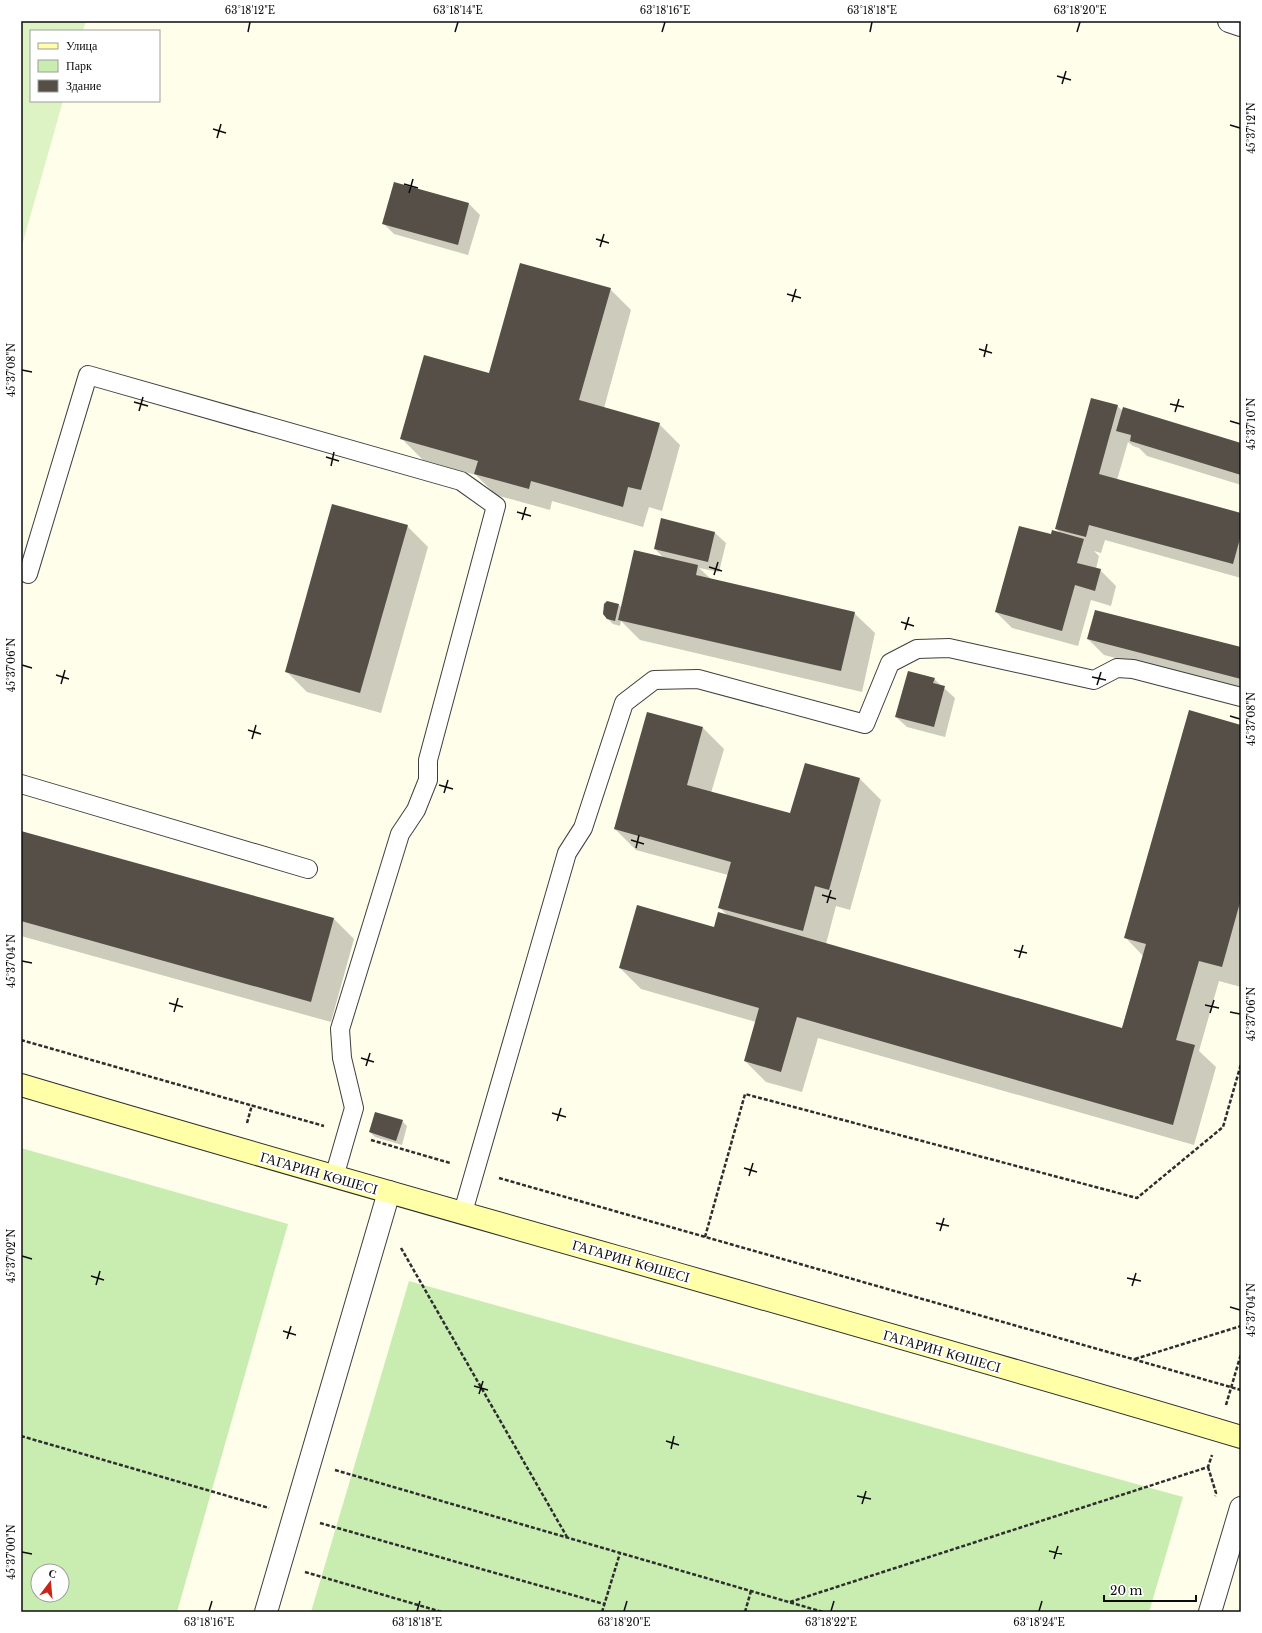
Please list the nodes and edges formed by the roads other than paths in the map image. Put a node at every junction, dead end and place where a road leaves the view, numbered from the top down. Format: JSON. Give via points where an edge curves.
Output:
{"nodes":[{"id":1,"x":1229,"y":21,"type":"edge"},
{"id":2,"x":1241,"y":25,"type":"edge"},
{"id":3,"x":28,"y":574,"type":"dead end"},
{"id":4,"x":1241,"y":697,"type":"edge"},
{"id":5,"x":21,"y":784,"type":"edge"},
{"id":6,"x":308,"y":869,"type":"dead end"},
{"id":7,"x":21,"y":1085,"type":"edge"},
{"id":8,"x":334,"y":1176,"type":"junction"},
{"id":9,"x":389,"y":1192,"type":"junction"},
{"id":10,"x":463,"y":1212,"type":"junction"},
{"id":11,"x":1241,"y":1437,"type":"edge"},
{"id":12,"x":1241,"y":1508,"type":"edge"},
{"id":13,"x":266,"y":1612,"type":"edge"},
{"id":14,"x":1210,"y":1612,"type":"edge"}],
"edges":[{"from":1,"to":2,"type":"street"},
{"from":3,"to":8,"type":"lane","via":[[88,375],[461,481],[496,506],[428,760],[428,780],[416,810],[400,834],[340,1029],[342,1058],[354,1108]]},
{"from":4,"to":10,"type":"lane","via":[[1133,669],[1117,668],[1094,680],[949,648],[917,649],[890,663],[865,724],[698,679],[654,680],[624,703],[583,828],[567,852]]},
{"from":5,"to":6,"type":"lane"},
{"from":7,"to":8,"type":"main road","name":"ГАГАРИН КӨШЕСІ"},
{"from":8,"to":9,"type":"main road","name":"ГАГАРИН КӨШЕСІ"},
{"from":9,"to":10,"type":"main road","name":"ГАГАРИН КӨШЕСІ"},
{"from":9,"to":13,"type":"street"},
{"from":10,"to":11,"type":"main road","name":"ГАГАРИН КӨШЕСІ"},
{"from":12,"to":14,"type":"street"}]}
